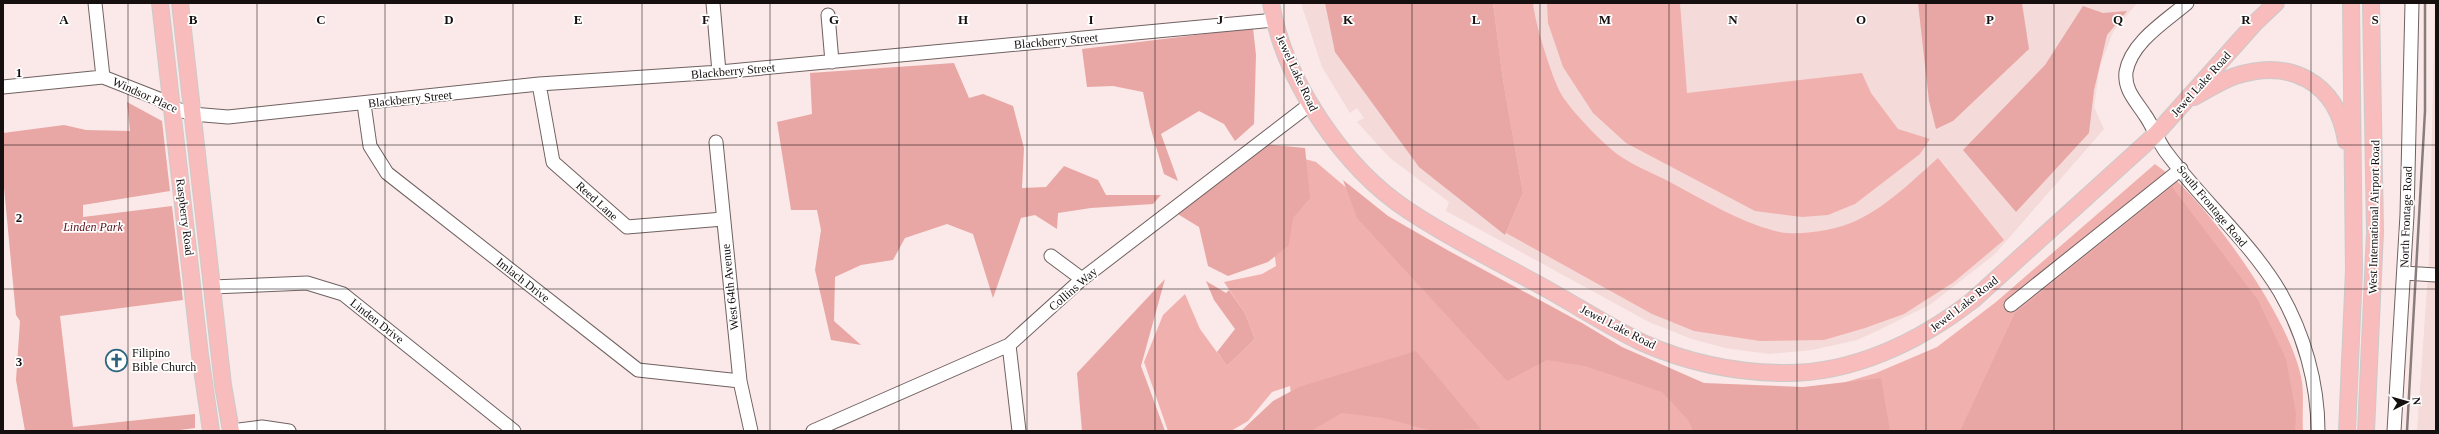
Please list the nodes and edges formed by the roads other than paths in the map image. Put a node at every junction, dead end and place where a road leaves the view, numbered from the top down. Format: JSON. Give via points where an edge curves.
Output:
{"nodes":[{"id":1,"x":95,"y":3,"type":"edge"},
{"id":2,"x":160,"y":3,"type":"edge"},
{"id":3,"x":180,"y":3,"type":"edge"},
{"id":4,"x":713,"y":3,"type":"edge"},
{"id":5,"x":1271,"y":3,"type":"edge"},
{"id":6,"x":2187,"y":3,"type":"edge"},
{"id":7,"x":2276,"y":3,"type":"edge"},
{"id":8,"x":2351,"y":3,"type":"edge"},
{"id":9,"x":2372,"y":3,"type":"edge"},
{"id":10,"x":2412,"y":3,"type":"edge"},
{"id":11,"x":828,"y":15,"type":"dead end"},
{"id":12,"x":1274,"y":20,"type":"junction"},
{"id":13,"x":832,"y":62,"type":"junction"},
{"id":14,"x":720,"y":72,"type":"junction"},
{"id":15,"x":103,"y":77,"type":"junction"},
{"id":16,"x":539,"y":84,"type":"junction"},
{"id":17,"x":3,"y":87,"type":"edge"},
{"id":18,"x":2185,"y":102,"type":"junction"},
{"id":19,"x":364,"y":104,"type":"junction"},
{"id":20,"x":1309,"y":105,"type":"junction"},
{"id":21,"x":171,"y":107,"type":"junction"},
{"id":22,"x":192,"y":114,"type":"junction"},
{"id":23,"x":2155,"y":136,"type":"junction"},
{"id":24,"x":716,"y":142,"type":"dead end"},
{"id":25,"x":2181,"y":169,"type":"junction"},
{"id":26,"x":2354,"y":207,"type":"junction"},
{"id":27,"x":723,"y":219,"type":"junction"},
{"id":28,"x":1051,"y":256,"type":"dead end"},
{"id":29,"x":2404,"y":273,"type":"junction"},
{"id":30,"x":2436,"y":275,"type":"edge"},
{"id":31,"x":1082,"y":279,"type":"junction"},
{"id":32,"x":212,"y":287,"type":"junction"},
{"id":33,"x":2011,"y":305,"type":"dead end"},
{"id":34,"x":1009,"y":345,"type":"junction"},
{"id":35,"x":740,"y":381,"type":"junction"},
{"id":36,"x":211,"y":431,"type":"edge"},
{"id":37,"x":231,"y":431,"type":"edge"},
{"id":38,"x":289,"y":431,"type":"edge"},
{"id":39,"x":514,"y":431,"type":"edge"},
{"id":40,"x":751,"y":431,"type":"edge"},
{"id":41,"x":813,"y":431,"type":"edge"},
{"id":42,"x":1019,"y":431,"type":"edge"},
{"id":43,"x":2318,"y":431,"type":"edge"},
{"id":44,"x":2347,"y":431,"type":"edge"},
{"id":45,"x":2366,"y":431,"type":"edge"},
{"id":46,"x":2394,"y":431,"type":"edge"}],
"edges":[{"from":1,"to":15,"type":"street"},
{"from":2,"to":21,"type":"main road","name":"Raspberry Road"},
{"from":3,"to":22,"type":"main road","name":"Raspberry Road"},
{"from":4,"to":14,"type":"street"},
{"from":5,"to":12,"type":"main road","name":"Jewel Lake Road"},
{"from":6,"to":23,"type":"street","name":"South Frontage Road","via":[[2151,33],[2136,50],[2127,71],[2126,80],[2132,97],[2147,118]]},
{"from":7,"to":18,"type":"main road","name":"Jewel Lake Road"},
{"from":8,"to":26,"type":"main road","name":"West International Airport Road"},
{"from":9,"to":45,"type":"main road","name":"West International Airport Road","via":[[2375,232]]},
{"from":10,"to":29,"type":"street","name":"North Frontage Road"},
{"from":11,"to":13,"type":"street"},
{"from":12,"to":13,"type":"street","name":"Blackberry Street"},
{"from":12,"to":20,"type":"main road","name":"Jewel Lake Road"},
{"from":13,"to":14,"type":"street","name":"Blackberry Street"},
{"from":14,"to":16,"type":"street","name":"Blackberry Street"},
{"from":15,"to":17,"type":"street","name":"Windsor Place"},
{"from":15,"to":21,"type":"street","name":"Windsor Place","via":[[159,99]]},
{"from":16,"to":19,"type":"street","name":"Blackberry Street"},
{"from":16,"to":27,"type":"street","name":"Reed Lane","via":[[553,162],[626,228]]},
{"from":18,"to":23,"type":"main road","name":"Jewel Lake Road"},
{"from":18,"to":26,"type":"main road","via":[[2235,76],[2262,71],[2288,72],[2311,81],[2325,93],[2340,117],[2347,146]]},
{"from":19,"to":22,"type":"street","name":"Blackberry Street","via":[[228,117]]},
{"from":19,"to":35,"type":"street","name":"Imlach Drive","via":[[370,146],[387,172],[638,370]]},
{"from":20,"to":23,"type":"main road","name":"Jewel Lake Road","via":[[1333,139],[1368,176],[1407,210],[1441,230],[1642,342],[1685,359],[1720,368],[1782,374],[1834,368],[1864,360],[1904,345],[1926,333],[1973,300]]},
{"from":20,"to":31,"type":"street","name":"Collins Way"},
{"from":21,"to":22,"type":"street","name":"Windsor Place"},
{"from":21,"to":36,"type":"main road","name":"Raspberry Road"},
{"from":22,"to":32,"type":"main road","name":"Raspberry Road"},
{"from":23,"to":25,"type":"street","name":"South Frontage Road"},
{"from":24,"to":27,"type":"street","name":"West 64th Avenue"},
{"from":25,"to":33,"type":"street"},
{"from":25,"to":43,"type":"street","name":"South Frontage Road","via":[[2263,268],[2291,314],[2306,352],[2313,379]]},
{"from":26,"to":44,"type":"main road","name":"West International Airport Road","via":[[2353,320]]},
{"from":27,"to":35,"type":"street","name":"West 64th Avenue"},
{"from":28,"to":31,"type":"street"},
{"from":29,"to":30,"type":"street"},
{"from":29,"to":46,"type":"street","name":"North Frontage Road"},
{"from":31,"to":34,"type":"street","name":"Collins Way"},
{"from":32,"to":37,"type":"main road","name":"Raspberry Road"},
{"from":32,"to":39,"type":"street","name":"Linden Drive","via":[[307,283],[343,294]]},
{"from":34,"to":41,"type":"street","name":"Collins Way"},
{"from":34,"to":42,"type":"street"},
{"from":35,"to":40,"type":"street","name":"West 64th Avenue"},
{"from":37,"to":38,"type":"street","via":[[262,427]]}]}
